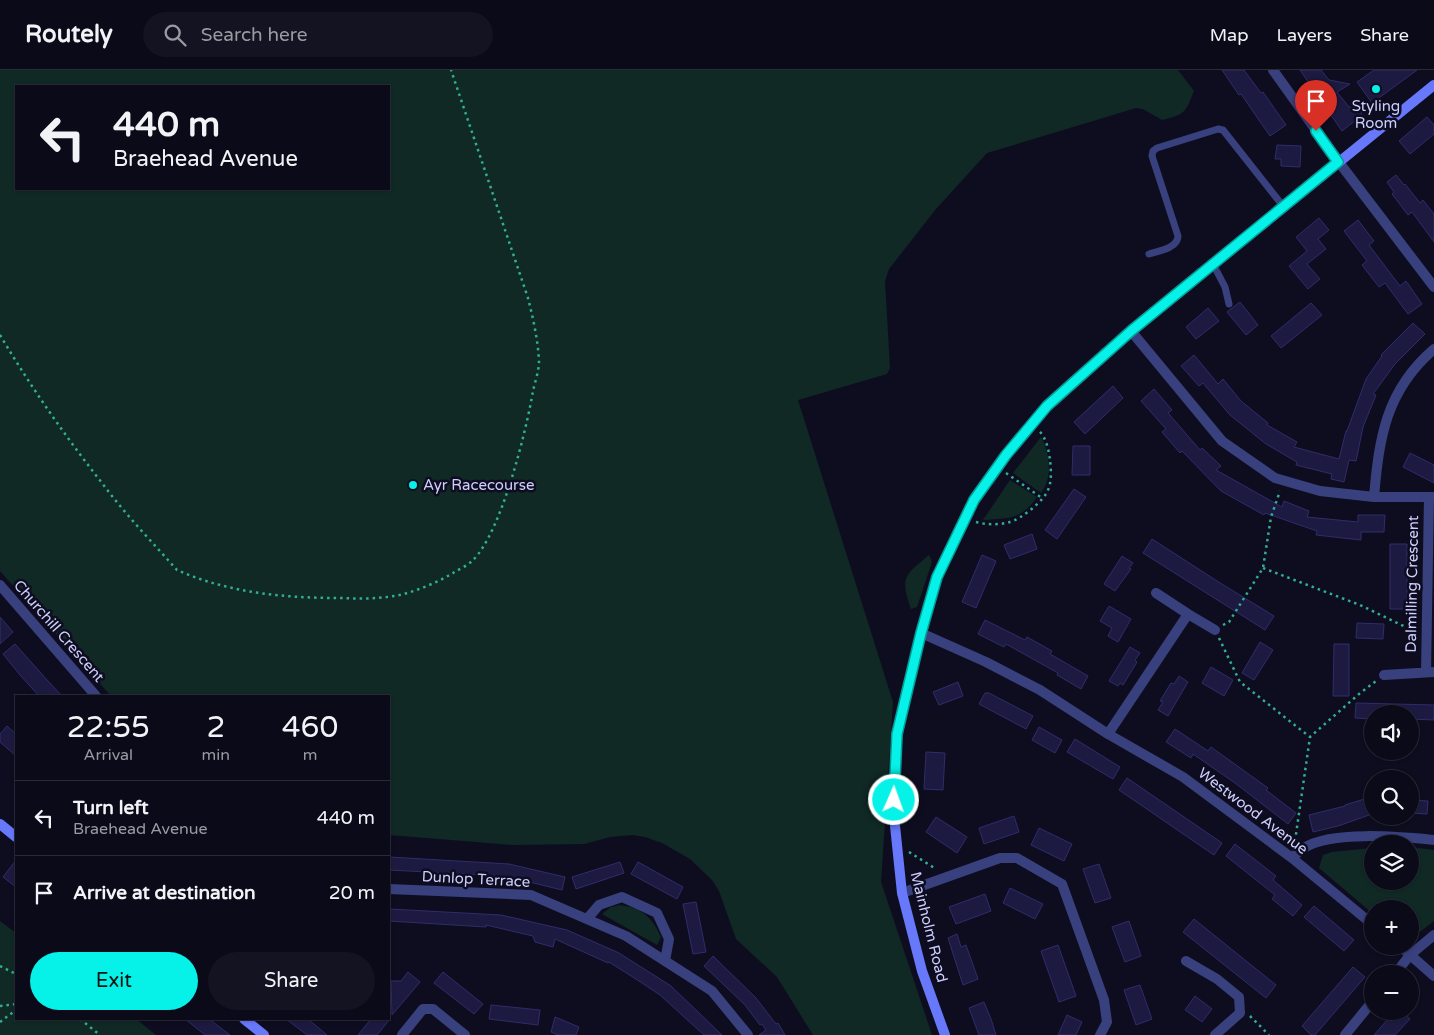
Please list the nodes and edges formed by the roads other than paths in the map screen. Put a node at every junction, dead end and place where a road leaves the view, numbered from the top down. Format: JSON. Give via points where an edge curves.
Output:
{"nodes":[{"id":1,"x":1273,"y":70,"type":"edge"},
{"id":2,"x":1434,"y":84,"type":"edge"},
{"id":3,"x":1338,"y":162,"type":"junction"},
{"id":4,"x":1283,"y":206,"type":"junction"},
{"id":5,"x":1149,"y":254,"type":"dead end"},
{"id":6,"x":1213,"y":264,"type":"junction"},
{"id":7,"x":1434,"y":287,"type":"edge"},
{"id":8,"x":1229,"y":304,"type":"dead end"},
{"id":9,"x":1131,"y":331,"type":"junction"},
{"id":10,"x":1434,"y":349,"type":"edge"},
{"id":11,"x":1374,"y":496,"type":"junction"},
{"id":12,"x":1431,"y":497,"type":"edge"},
{"id":13,"x":0,"y":585,"type":"edge"},
{"id":14,"x":1156,"y":593,"type":"dead end"},
{"id":15,"x":1188,"y":614,"type":"junction"},
{"id":16,"x":1215,"y":630,"type":"road end"},
{"id":17,"x":921,"y":633,"type":"junction"},
{"id":18,"x":1430,"y":672,"type":"edge"},
{"id":19,"x":1384,"y":675,"type":"road end"},
{"id":20,"x":95,"y":695,"type":"edge"},
{"id":21,"x":1108,"y":734,"type":"junction"},
{"id":22,"x":0,"y":824,"type":"edge"},
{"id":23,"x":15,"y":835,"type":"edge"},
{"id":24,"x":1434,"y":840,"type":"edge"},
{"id":25,"x":1292,"y":858,"type":"junction"},
{"id":26,"x":390,"y":889,"type":"edge"},
{"id":27,"x":902,"y":893,"type":"junction"},
{"id":28,"x":1364,"y":917,"type":"edge"},
{"id":29,"x":587,"y":919,"type":"junction"},
{"id":30,"x":1434,"y":934,"type":"edge"},
{"id":31,"x":1419,"y":947,"type":"edge"},
{"id":32,"x":1410,"y":955,"type":"joint"},
{"id":33,"x":665,"y":961,"type":"junction"},
{"id":34,"x":1186,"y":961,"type":"dead end"},
{"id":35,"x":1402,"y":965,"type":"edge"},
{"id":36,"x":1434,"y":976,"type":"edge"},
{"id":37,"x":1364,"y":1012,"type":"edge"},
{"id":38,"x":245,"y":1020,"type":"edge"},
{"id":39,"x":264,"y":1035,"type":"edge"},
{"id":40,"x":402,"y":1035,"type":"edge"},
{"id":41,"x":465,"y":1035,"type":"edge"},
{"id":42,"x":748,"y":1035,"type":"edge"},
{"id":43,"x":944,"y":1035,"type":"edge"},
{"id":44,"x":1100,"y":1035,"type":"edge"},
{"id":45,"x":1215,"y":1035,"type":"edge"},
{"id":46,"x":1345,"y":1035,"type":"edge"}],
"edges":[{"from":1,"to":3,"type":"street"},
{"from":2,"to":3,"type":"street","name":"Mainholm Road"},
{"from":3,"to":4,"type":"street","name":"Mainholm Road"},
{"from":3,"to":7,"type":"street"},
{"from":4,"to":5,"type":"lane","via":[[1223,130],[1157,148],[1152,156],[1178,240],[1175,245]]},
{"from":4,"to":6,"type":"street","name":"Mainholm Road"},
{"from":6,"to":8,"type":"lane","via":[[1225,287]]},
{"from":6,"to":9,"type":"street","name":"Mainholm Road"},
{"from":9,"to":11,"type":"street","name":"Dalmilling Crescent","via":[[1222,440],[1274,478],[1320,491]]},
{"from":9,"to":17,"type":"street","name":"Mainholm Road","via":[[1047,406],[974,500],[937,577]]},
{"from":10,"to":11,"type":"street","via":[[1402,385],[1387,415]]},
{"from":11,"to":12,"type":"street","name":"Dalmilling Crescent"},
{"from":12,"to":18,"type":"street","name":"Dalmilling Crescent","via":[[1426,638]]},
{"from":13,"to":20,"type":"street","name":"Churchill Crescent"},
{"from":14,"to":15,"type":"street"},
{"from":15,"to":16,"type":"street"},
{"from":15,"to":21,"type":"street"},
{"from":17,"to":21,"type":"street","name":"Westwood Avenue","via":[[1040,690]]},
{"from":17,"to":27,"type":"street","name":"Mainholm Road","via":[[897,734],[894,816]]},
{"from":18,"to":19,"type":"street","name":"Dalmilling Crescent"},
{"from":21,"to":25,"type":"street","name":"Westwood Avenue","via":[[1183,777]]},
{"from":22,"to":23,"type":"street"},
{"from":24,"to":25,"type":"street","via":[[1396,836],[1329,839],[1305,847]]},
{"from":25,"to":28,"type":"street","name":"Westwood Avenue"},
{"from":26,"to":29,"type":"street","name":"Dunlop Terrace","via":[[531,895]]},
{"from":27,"to":43,"type":"street","name":"Mainholm Road","via":[[922,971]]},
{"from":27,"to":44,"type":"street","via":[[1000,858],[1018,858],[1062,884],[1104,1000],[1107,1022]]},
{"from":29,"to":33,"type":"street","name":"Dunlop Terrace","via":[[626,936]]},
{"from":29,"to":33,"type":"street","via":[[600,905],[622,897],[657,913],[668,939]]},
{"from":30,"to":31,"type":"street"},
{"from":32,"to":35,"type":"street"},
{"from":32,"to":36,"type":"street"},
{"from":33,"to":42,"type":"street","name":"Dunlop Terrace","via":[[712,991]]},
{"from":34,"to":45,"type":"street","via":[[1240,997],[1240,1013]]},
{"from":37,"to":46,"type":"street"},
{"from":38,"to":39,"type":"street"},
{"from":40,"to":41,"type":"street","via":[[423,1010],[433,1009]]}]}
